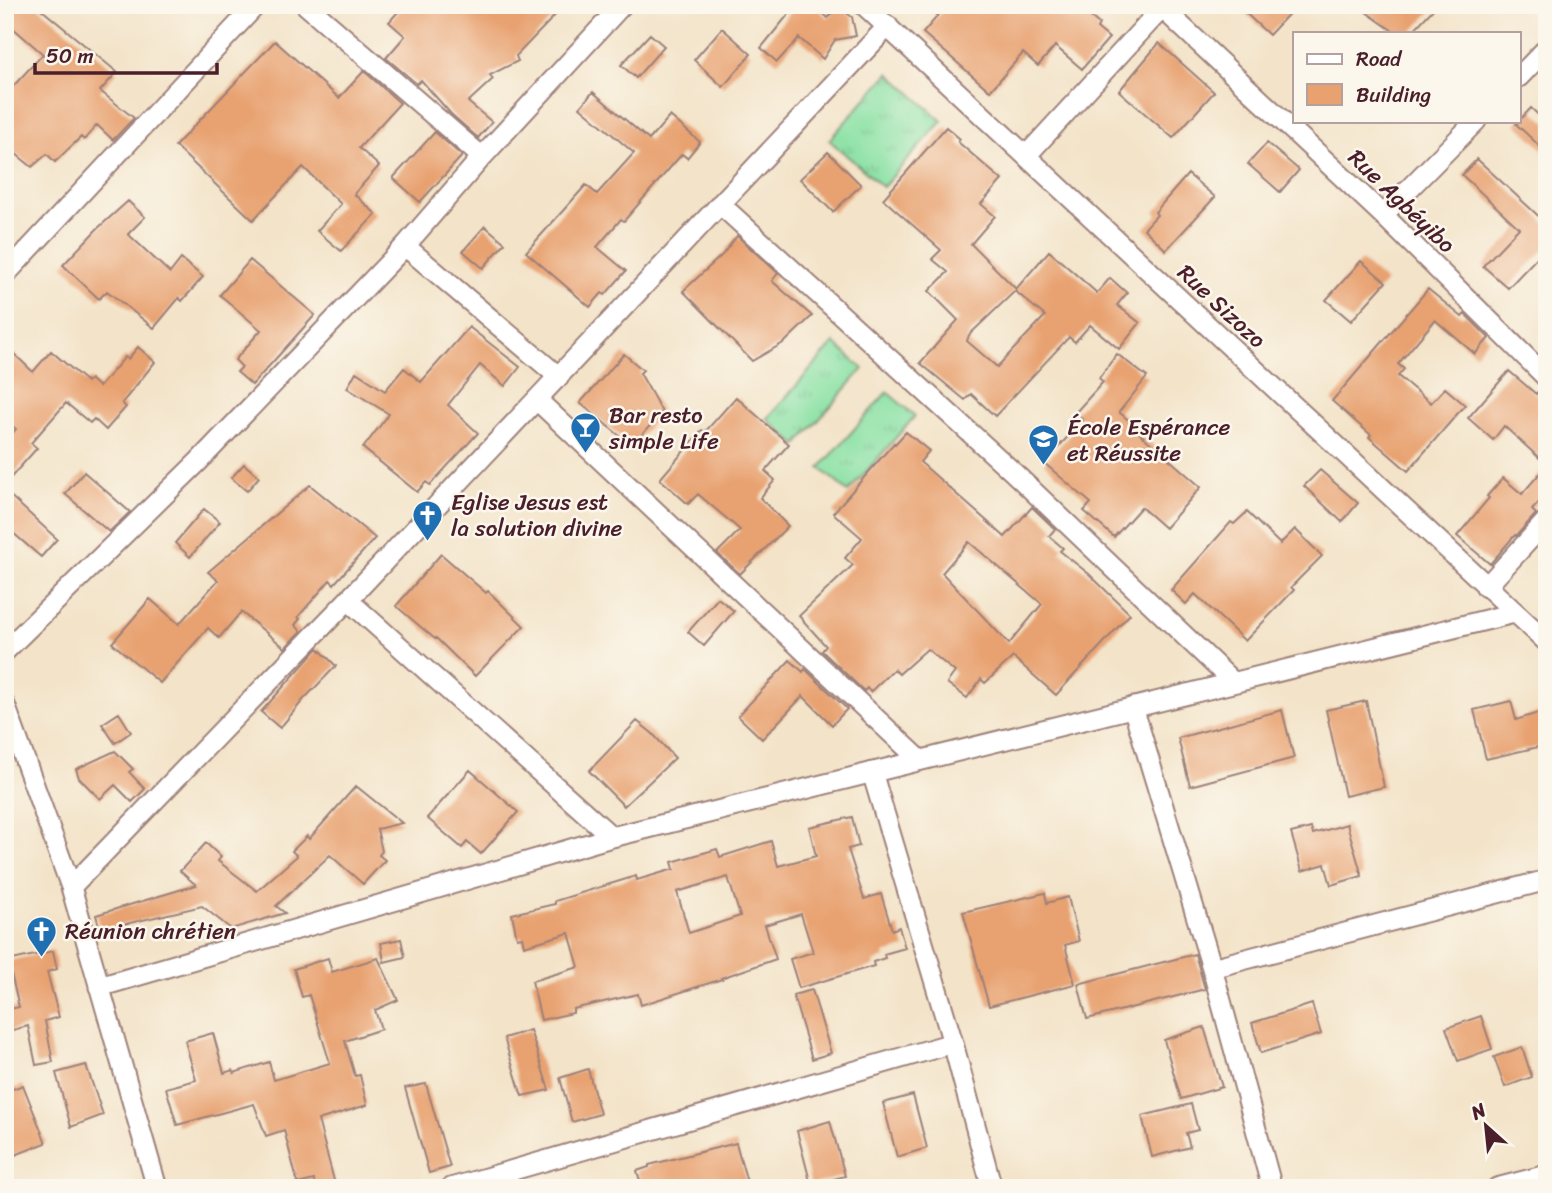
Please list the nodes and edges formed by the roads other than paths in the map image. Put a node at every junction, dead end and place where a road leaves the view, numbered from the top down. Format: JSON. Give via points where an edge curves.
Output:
{"nodes":[{"id":1,"x":256,"y":5,"type":"edge"},
{"id":2,"x":306,"y":5,"type":"edge"},
{"id":3,"x":622,"y":5,"type":"edge"},
{"id":4,"x":864,"y":5,"type":"edge"},
{"id":5,"x":1161,"y":7,"type":"edge"},
{"id":6,"x":888,"y":26,"type":"junction"},
{"id":7,"x":1547,"y":48,"type":"edge"},
{"id":8,"x":1520,"y":76,"type":"edge"},
{"id":9,"x":1475,"y":122,"type":"edge"},
{"id":10,"x":1026,"y":156,"type":"junction"},
{"id":11,"x":482,"y":157,"type":"junction"},
{"id":12,"x":720,"y":204,"type":"junction"},
{"id":13,"x":1383,"y":215,"type":"junction"},
{"id":14,"x":405,"y":246,"type":"junction"},
{"id":15,"x":9,"y":263,"type":"edge"},
{"id":16,"x":559,"y":377,"type":"junction"},
{"id":17,"x":1547,"y":378,"type":"edge"},
{"id":18,"x":537,"y":400,"type":"junction"},
{"id":19,"x":1547,"y":520,"type":"edge"},
{"id":20,"x":1486,"y":587,"type":"junction"},
{"id":21,"x":348,"y":600,"type":"junction"},
{"id":22,"x":1514,"y":613,"type":"junction"},
{"id":23,"x":1547,"y":642,"type":"edge"},
{"id":24,"x":5,"y":651,"type":"edge"},
{"id":25,"x":1232,"y":681,"type":"junction"},
{"id":26,"x":1133,"y":707,"type":"junction"},
{"id":27,"x":7,"y":715,"type":"edge"},
{"id":28,"x":920,"y":760,"type":"junction"},
{"id":29,"x":872,"y":772,"type":"junction"},
{"id":30,"x":612,"y":837,"type":"junction"},
{"id":31,"x":1547,"y":880,"type":"edge"},
{"id":32,"x":71,"y":887,"type":"junction"},
{"id":33,"x":1212,"y":968,"type":"junction"},
{"id":34,"x":99,"y":987,"type":"junction"},
{"id":35,"x":953,"y":1043,"type":"junction"},
{"id":36,"x":1547,"y":1175,"type":"edge"},
{"id":37,"x":157,"y":1188,"type":"edge"},
{"id":38,"x":451,"y":1188,"type":"edge"},
{"id":39,"x":992,"y":1188,"type":"edge"},
{"id":40,"x":1272,"y":1188,"type":"edge"},
{"id":41,"x":1497,"y":1188,"type":"edge"}],
"edges":[{"from":1,"to":15,"type":"street"},
{"from":2,"to":11,"type":"street"},
{"from":3,"to":11,"type":"street"},
{"from":4,"to":6,"type":"street","name":"Rue Sizozo"},
{"from":5,"to":10,"type":"street"},
{"from":5,"to":13,"type":"street","name":"Rue Agbéyibo"},
{"from":6,"to":10,"type":"street","name":"Rue Sizozo"},
{"from":6,"to":12,"type":"street"},
{"from":7,"to":8,"type":"street"},
{"from":9,"to":13,"type":"street"},
{"from":10,"to":20,"type":"street","name":"Rue Sizozo"},
{"from":11,"to":14,"type":"street"},
{"from":12,"to":16,"type":"street"},
{"from":12,"to":25,"type":"street","via":[[1013,472]]},
{"from":13,"to":17,"type":"street","name":"Rue Agbéyibo"},
{"from":14,"to":16,"type":"street"},
{"from":14,"to":24,"type":"street","via":[[198,462]]},
{"from":16,"to":18,"type":"street"},
{"from":18,"to":21,"type":"street"},
{"from":18,"to":28,"type":"street"},
{"from":19,"to":20,"type":"street"},
{"from":20,"to":22,"type":"street","name":"Rue Sizozo"},
{"from":21,"to":30,"type":"street"},
{"from":21,"to":32,"type":"street"},
{"from":22,"to":23,"type":"street","name":"Rue Sizozo"},
{"from":22,"to":25,"type":"street"},
{"from":25,"to":26,"type":"street"},
{"from":26,"to":28,"type":"street"},
{"from":26,"to":33,"type":"street"},
{"from":27,"to":32,"type":"street"},
{"from":28,"to":29,"type":"street"},
{"from":29,"to":30,"type":"street"},
{"from":29,"to":35,"type":"street"},
{"from":30,"to":34,"type":"street"},
{"from":31,"to":33,"type":"street"},
{"from":32,"to":34,"type":"street"},
{"from":33,"to":40,"type":"street"},
{"from":34,"to":37,"type":"street"},
{"from":35,"to":38,"type":"street"},
{"from":35,"to":39,"type":"street"},
{"from":36,"to":41,"type":"street"}]}
